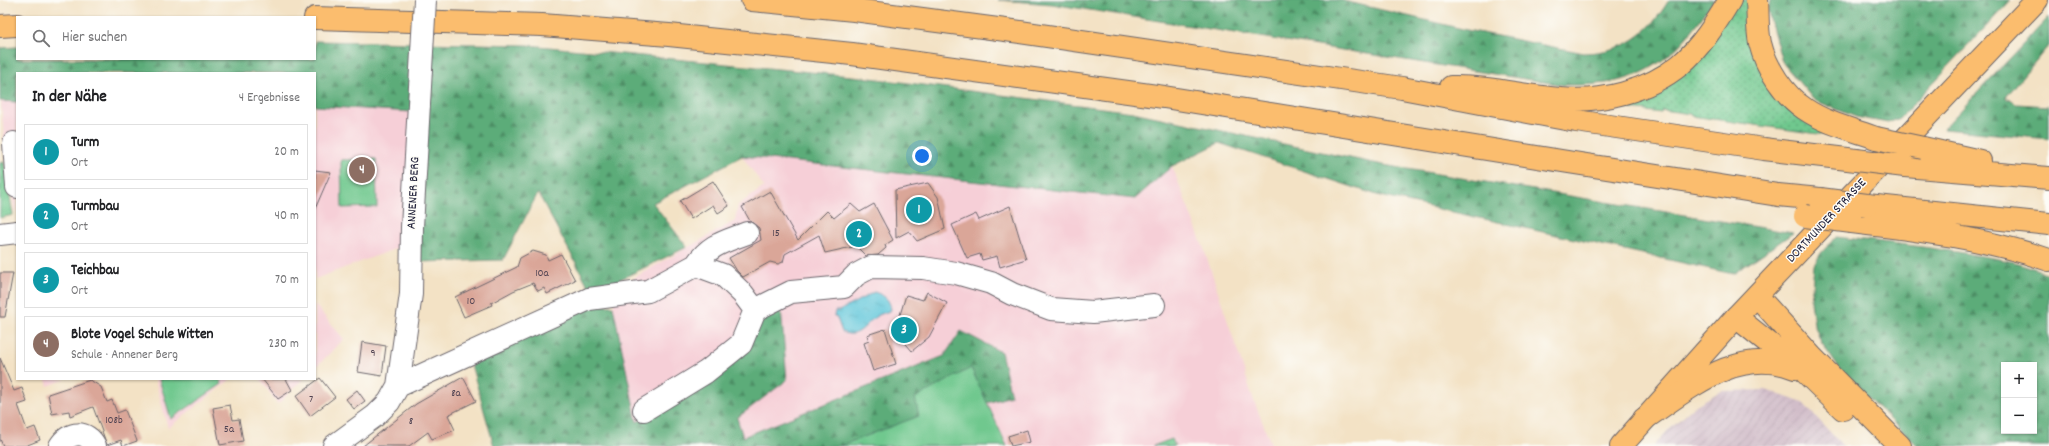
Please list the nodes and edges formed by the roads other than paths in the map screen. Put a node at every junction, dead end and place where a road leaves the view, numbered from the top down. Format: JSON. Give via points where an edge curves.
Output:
{"nodes":[{"id":1,"x":425,"y":0,"type":"edge"},
{"id":2,"x":752,"y":0,"type":"edge"},
{"id":3,"x":1730,"y":0,"type":"edge"},
{"id":4,"x":1757,"y":0,"type":"edge"},
{"id":5,"x":2037,"y":0,"type":"edge"},
{"id":6,"x":316,"y":18,"type":"edge"},
{"id":7,"x":16,"y":25,"type":"edge"},
{"id":8,"x":0,"y":26,"type":"edge"},
{"id":9,"x":1402,"y":88,"type":"junction"},
{"id":10,"x":14,"y":143,"type":"dead end"},
{"id":11,"x":16,"y":172,"type":"edge"},
{"id":12,"x":2049,"y":178,"type":"edge"},
{"id":13,"x":1778,"y":195,"type":"junction"},
{"id":14,"x":2049,"y":224,"type":"edge"},
{"id":15,"x":16,"y":232,"type":"edge"},
{"id":16,"x":747,"y":233,"type":"dead end"},
{"id":17,"x":0,"y":234,"type":"edge"},
{"id":18,"x":2049,"y":260,"type":"edge"},
{"id":19,"x":696,"y":265,"type":"junction"},
{"id":20,"x":1757,"y":296,"type":"junction"},
{"id":21,"x":1154,"y":305,"type":"dead end"},
{"id":22,"x":755,"y":310,"type":"junction"},
{"id":23,"x":1736,"y":317,"type":"junction"},
{"id":24,"x":1805,"y":372,"type":"junction"},
{"id":25,"x":398,"y":386,"type":"junction"},
{"id":26,"x":644,"y":410,"type":"dead end"},
{"id":27,"x":1644,"y":419,"type":"junction"},
{"id":28,"x":60,"y":446,"type":"edge"},
{"id":29,"x":95,"y":446,"type":"edge"},
{"id":30,"x":334,"y":446,"type":"edge"},
{"id":31,"x":1621,"y":446,"type":"edge"},
{"id":32,"x":1883,"y":446,"type":"edge"},
{"id":33,"x":1900,"y":446,"type":"edge"}],
"edges":[{"from":1,"to":25,"type":"street","name":"ANNENER BERG","bridge":true,"via":[[411,294]]},
{"from":2,"to":9,"type":"main road","via":[[854,10],[1013,31]]},
{"from":3,"to":9,"type":"main road","via":[[1710,33],[1680,64],[1653,82],[1620,95],[1561,99],[1476,86]]},
{"from":4,"to":12,"type":"main road","bridge":true,"via":[[1760,42],[1767,65],[1781,87],[1806,110],[1876,138]]},
{"from":5,"to":20,"type":"main road","name":"DORTMUNDER STRASSE"},
{"from":6,"to":13,"type":"main road","via":[[542,25],[852,54],[1171,98]]},
{"from":7,"to":8,"type":"main road"},
{"from":9,"to":12,"type":"main road","bridge":true,"via":[[1576,121],[1764,149],[1905,166]]},
{"from":10,"to":11,"type":"street"},
{"from":13,"to":14,"type":"main road","bridge":true},
{"from":13,"to":18,"type":"main road","bridge":true,"via":[[1805,216],[1934,232],[2014,248]]},
{"from":15,"to":17,"type":"street"},
{"from":16,"to":19,"type":"street","via":[[705,252]]},
{"from":19,"to":22,"type":"street","via":[[723,275]]},
{"from":19,"to":25,"type":"street","via":[[648,291],[589,299]]},
{"from":20,"to":23,"type":"main road","name":"DORTMUNDER STRASSE"},
{"from":20,"to":33,"type":"main road"},
{"from":21,"to":22,"type":"street","via":[[1093,312],[1051,309],[990,283],[956,273],[923,268],[871,267],[856,275],[844,287],[791,292]]},
{"from":22,"to":26,"type":"street","via":[[741,344],[706,372]]},
{"from":23,"to":24,"type":"main road"},
{"from":23,"to":27,"type":"main road","name":"DORTMUNDER STRASSE"},
{"from":24,"to":27,"type":"main road","via":[[1783,363],[1773,362],[1744,362],[1729,366],[1702,380]]},
{"from":24,"to":32,"type":"main road"},
{"from":25,"to":30,"type":"street","name":"ANNENER BERG","via":[[389,402],[375,416]]},
{"from":27,"to":31,"type":"main road","name":"DORTMUNDER STRASSE"},
{"from":28,"to":29,"type":"street","via":[[66,438],[79,434],[88,437]]}]}
